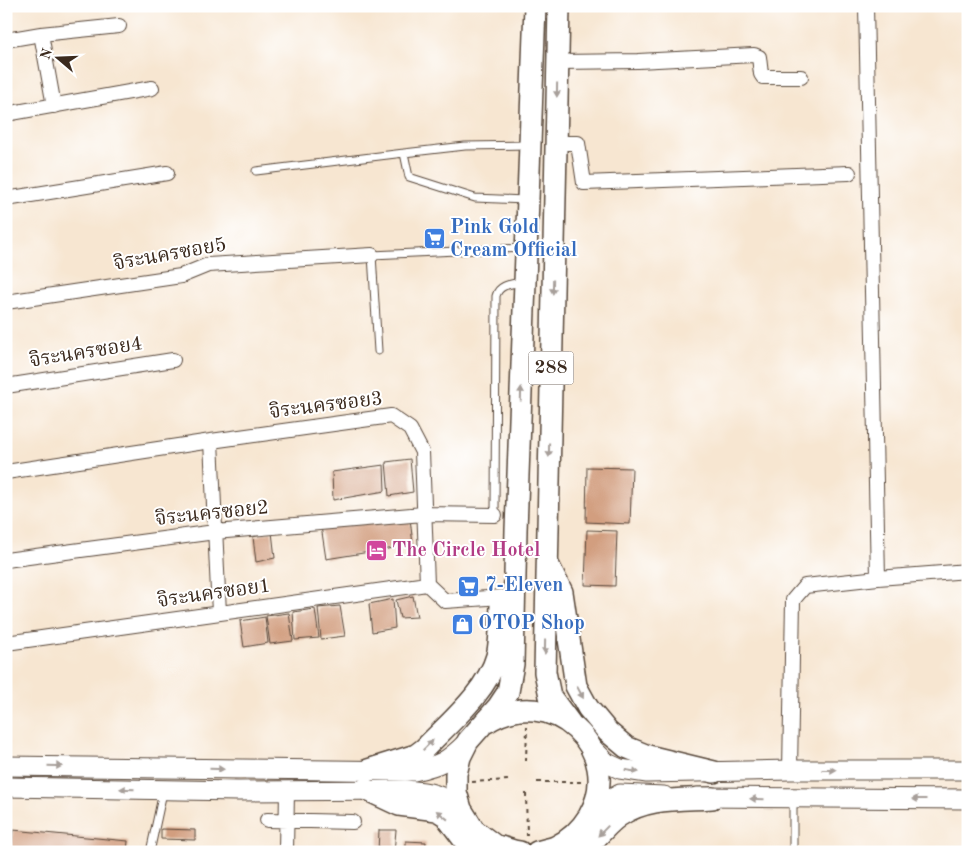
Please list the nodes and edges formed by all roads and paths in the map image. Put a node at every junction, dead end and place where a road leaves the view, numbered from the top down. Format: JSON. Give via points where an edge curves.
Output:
{"nodes":[{"id":1,"x":535,"y":6,"type":"edge"},
{"id":2,"x":559,"y":6,"type":"edge"},
{"id":3,"x":866,"y":6,"type":"edge"},
{"id":4,"x":119,"y":26,"type":"dead end"},
{"id":5,"x":41,"y":34,"type":"junction"},
{"id":6,"x":6,"y":40,"type":"edge"},
{"id":7,"x":558,"y":62,"type":"junction"},
{"id":8,"x":801,"y":77,"type":"dead end"},
{"id":9,"x":152,"y":88,"type":"dead end"},
{"id":10,"x":54,"y":106,"type":"junction"},
{"id":11,"x":6,"y":114,"type":"edge"},
{"id":12,"x":556,"y":143,"type":"junction"},
{"id":13,"x":529,"y":145,"type":"junction"},
{"id":14,"x":404,"y":153,"type":"junction"},
{"id":15,"x":256,"y":171,"type":"dead end"},
{"id":16,"x":167,"y":173,"type":"dead end"},
{"id":17,"x":849,"y":174,"type":"dead end"},
{"id":18,"x":6,"y":199,"type":"edge"},
{"id":19,"x":528,"y":200,"type":"junction"},
{"id":20,"x":527,"y":248,"type":"junction"},
{"id":21,"x":372,"y":255,"type":"junction"},
{"id":22,"x":526,"y":281,"type":"junction"},
{"id":23,"x":6,"y":302,"type":"edge"},
{"id":24,"x":378,"y":351,"type":"dead end"},
{"id":25,"x":172,"y":360,"type":"dead end"},
{"id":26,"x":6,"y":386,"type":"edge"},
{"id":27,"x":211,"y":440,"type":"junction"},
{"id":28,"x":6,"y":472,"type":"edge"},
{"id":29,"x":423,"y":514,"type":"junction"},
{"id":30,"x":495,"y":515,"type":"joint"},
{"id":31,"x":516,"y":530,"type":"junction"},
{"id":32,"x":215,"y":532,"type":"junction"},
{"id":33,"x":6,"y":560,"type":"edge"},
{"id":34,"x":547,"y":562,"type":"junction"},
{"id":35,"x":968,"y":570,"type":"edge"},
{"id":36,"x":878,"y":578,"type":"junction"},
{"id":37,"x":427,"y":584,"type":"junction"},
{"id":38,"x":502,"y":597,"type":"junction"},
{"id":39,"x":219,"y":614,"type":"junction"},
{"id":40,"x":6,"y":643,"type":"edge"},
{"id":41,"x":570,"y":723,"type":"junction"},
{"id":42,"x":527,"y":725,"type":"dead end"},
{"id":43,"x":474,"y":734,"type":"junction"},
{"id":44,"x":590,"y":747,"type":"junction"},
{"id":45,"x":526,"y":761,"type":"dead end"},
{"id":46,"x":6,"y":766,"type":"edge"},
{"id":47,"x":790,"y":770,"type":"junction"},
{"id":48,"x":968,"y":770,"type":"edge"},
{"id":49,"x":714,"y":772,"type":"junction"},
{"id":50,"x":366,"y":780,"type":"junction"},
{"id":51,"x":508,"y":780,"type":"dead end"},
{"id":52,"x":472,"y":782,"type":"dead end"},
{"id":53,"x":537,"y":782,"type":"dead end"},
{"id":54,"x":6,"y":786,"type":"edge"},
{"id":55,"x":581,"y":788,"type":"dead end"},
{"id":56,"x":163,"y":789,"type":"junction"},
{"id":57,"x":287,"y":790,"type":"junction"},
{"id":58,"x":526,"y":793,"type":"dead end"},
{"id":59,"x":712,"y":798,"type":"joint"},
{"id":60,"x":793,"y":799,"type":"junction"},
{"id":61,"x":968,"y":799,"type":"edge"},
{"id":62,"x":461,"y":809,"type":"junction"},
{"id":63,"x":267,"y":820,"type":"dead end"},
{"id":64,"x":287,"y":820,"type":"junction"},
{"id":65,"x":353,"y":822,"type":"dead end"},
{"id":66,"x":574,"y":841,"type":"edge"},
{"id":67,"x":535,"y":843,"type":"edge"},
{"id":68,"x":496,"y":848,"type":"edge"},
{"id":69,"x":150,"y":852,"type":"edge"},
{"id":70,"x":286,"y":852,"type":"edge"},
{"id":71,"x":474,"y":852,"type":"edge"},
{"id":72,"x":520,"y":852,"type":"edge"},
{"id":73,"x":793,"y":852,"type":"edge"}],
"edges":[{"from":1,"to":13,"type":"main road","number":"288"},
{"from":2,"to":7,"type":"main road","number":"288"},
{"from":3,"to":36,"type":"street"},
{"from":4,"to":5,"type":"street"},
{"from":5,"to":6,"type":"street"},
{"from":5,"to":10,"type":"street"},
{"from":7,"to":8,"type":"street","via":[[638,62],[754,55],[759,57],[763,77]]},
{"from":7,"to":12,"type":"main road","number":"288","one_way":true},
{"from":9,"to":10,"type":"street"},
{"from":10,"to":11,"type":"street"},
{"from":12,"to":17,"type":"street","via":[[578,143],[584,183]]},
{"from":12,"to":34,"type":"main road","number":"288","one_way":true},
{"from":13,"to":14,"type":"lane","via":[[465,146]]},
{"from":13,"to":19,"type":"main road","number":"288"},
{"from":14,"to":15,"type":"lane"},
{"from":14,"to":19,"type":"lane","via":[[409,177],[475,198]]},
{"from":16,"to":18,"type":"street"},
{"from":19,"to":20,"type":"main road","number":"288"},
{"from":20,"to":21,"type":"lane"},
{"from":20,"to":22,"type":"main road","number":"288"},
{"from":21,"to":23,"type":"street","name":"จิระนครซอย5","via":[[208,264],[181,276]]},
{"from":21,"to":24,"type":"lane"},
{"from":22,"to":30,"type":"lane","via":[[502,287],[496,296]]},
{"from":31,"to":22,"type":"main road","number":"288","one_way":true},
{"from":25,"to":26,"type":"street","name":"จิระนครซอย4"},
{"from":27,"to":28,"type":"street","name":"จิระนครซอย3"},
{"from":27,"to":29,"type":"street","name":"จิระนครซอย3","via":[[391,416],[410,429],[422,452]]},
{"from":27,"to":32,"type":"street"},
{"from":29,"to":30,"type":"street","name":"จิระนครซอย2"},
{"from":29,"to":32,"type":"street","name":"จิระนครซอย2"},
{"from":29,"to":37,"type":"street","name":"จิระนครซอย3"},
{"from":31,"to":38,"type":"main road","via":[[504,573]]},
{"from":31,"to":43,"type":"main road","number":"288","via":[[513,664],[508,692]]},
{"from":32,"to":33,"type":"street","name":"จิระนครซอย2"},
{"from":32,"to":39,"type":"street"},
{"from":34,"to":41,"type":"main road","number":"288","one_way":true,"via":[[544,672],[550,696]]},
{"from":34,"to":49,"type":"main road","one_way":true,"via":[[562,592],[576,686],[588,708],[626,747],[648,756]]},
{"from":35,"to":36,"type":"street"},
{"from":36,"to":47,"type":"street","via":[[805,586],[793,600]]},
{"from":37,"to":38,"type":"street","via":[[445,601]]},
{"from":37,"to":39,"type":"street","name":"จิระนครซอย1"},
{"from":50,"to":38,"type":"main road","one_way":true,"via":[[424,749],[482,689],[497,655]]},
{"from":39,"to":40,"type":"street","name":"จิระนครซอย1"},
{"from":41,"to":43,"type":"main road","via":[[534,709],[515,710],[497,716]]},
{"from":41,"to":44,"type":"main road"},
{"from":42,"to":45,"type":"path"},
{"from":43,"to":50,"type":"main road","via":[[450,759],[436,766]]},
{"from":43,"to":62,"type":"main road","via":[[460,757],[456,774],[456,792]]},
{"from":44,"to":49,"type":"main road","one_way":true,"via":[[607,763],[620,769],[647,773]]},
{"from":44,"to":66,"type":"main road","via":[[597,767],[598,787],[594,807]]},
{"from":46,"to":50,"type":"main road","one_way":true,"via":[[334,770]]},
{"from":47,"to":48,"type":"main road","one_way":true},
{"from":47,"to":49,"type":"main road"},
{"from":50,"to":57,"type":"main road","via":[[333,790]]},
{"from":50,"to":62,"type":"main road","via":[[432,793]]},
{"from":71,"to":50,"type":"main road","one_way":true,"via":[[445,815],[437,810],[399,805]]},
{"from":51,"to":52,"type":"path"},
{"from":53,"to":55,"type":"path","via":[[582,782]]},
{"from":56,"to":54,"type":"main road","one_way":true},
{"from":56,"to":57,"type":"main road"},
{"from":56,"to":69,"type":"lane"},
{"from":57,"to":64,"type":"street"},
{"from":58,"to":67,"type":"path","via":[[527,836]]},
{"from":60,"to":59,"type":"main road","one_way":true},
{"from":59,"to":66,"type":"main road","one_way":true,"via":[[652,801]]},
{"from":61,"to":60,"type":"main road","one_way":true},
{"from":60,"to":73,"type":"lane"},
{"from":62,"to":68,"type":"main road","via":[[474,830]]},
{"from":63,"to":64,"type":"street"},
{"from":64,"to":65,"type":"street"},
{"from":64,"to":70,"type":"street"},
{"from":66,"to":67,"type":"main road","via":[[554,847]]},
{"from":68,"to":72,"type":"main road"}]}
